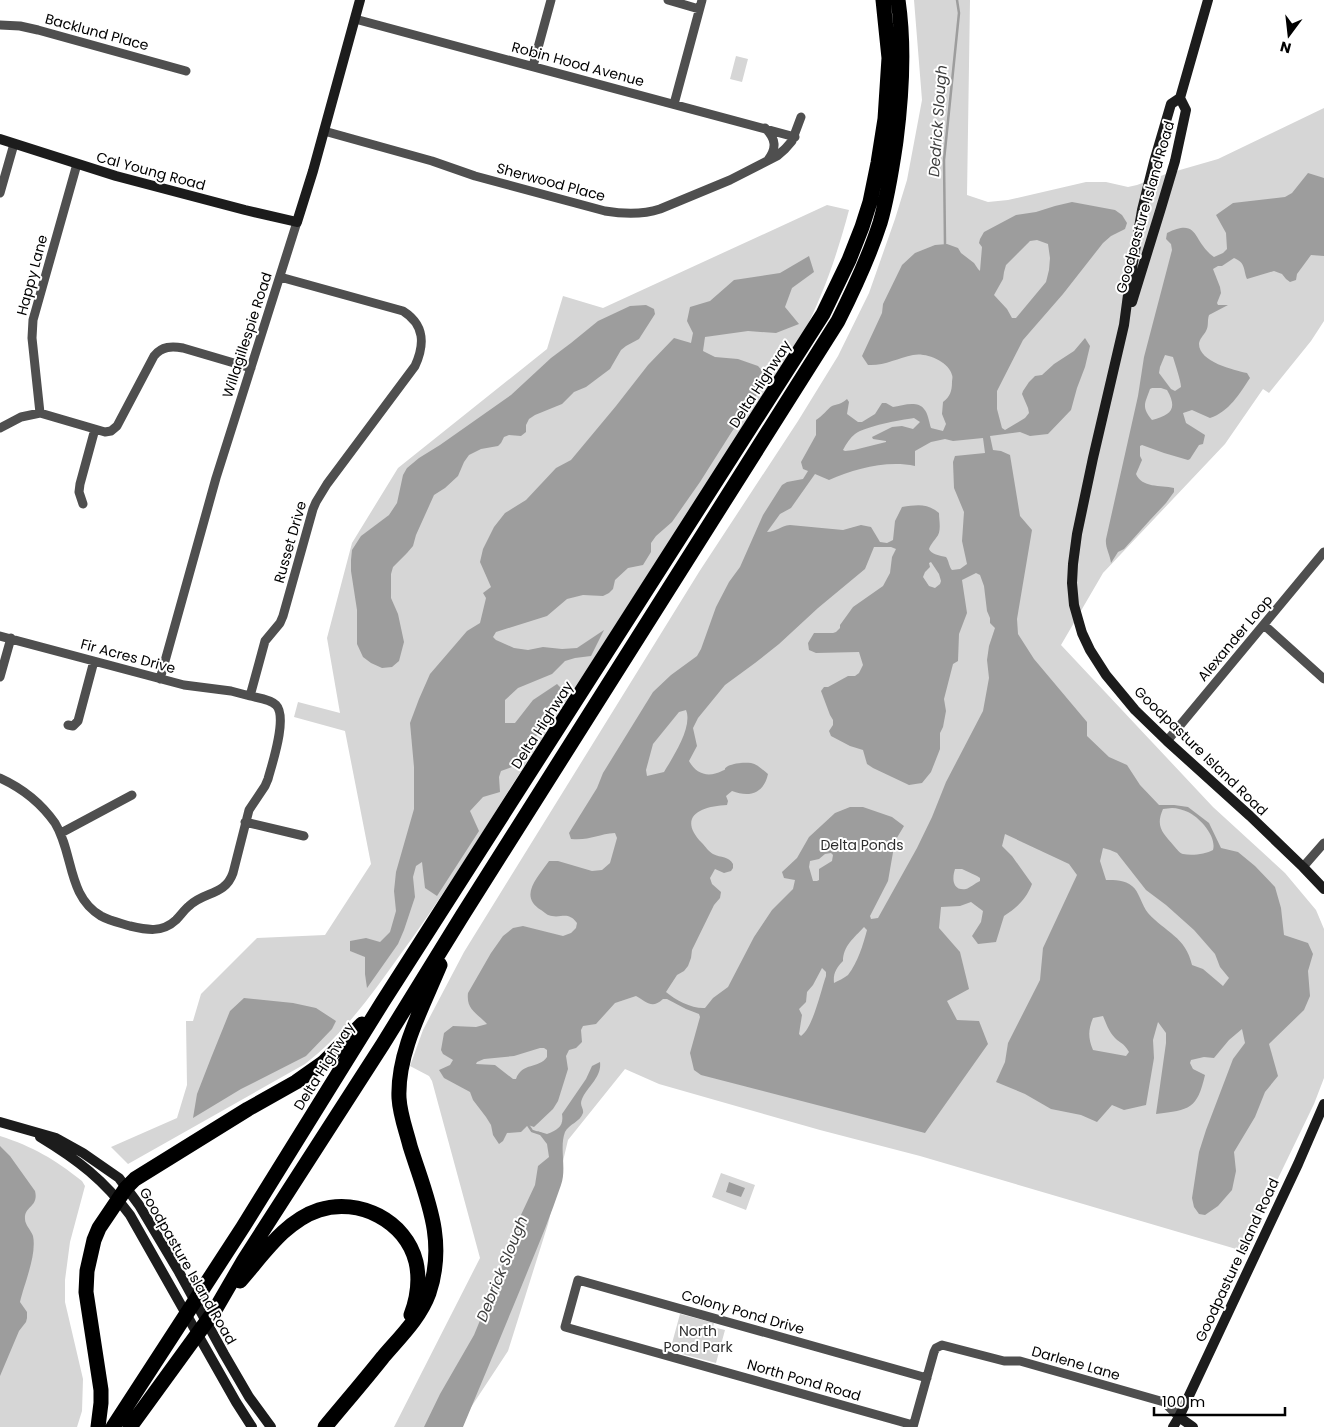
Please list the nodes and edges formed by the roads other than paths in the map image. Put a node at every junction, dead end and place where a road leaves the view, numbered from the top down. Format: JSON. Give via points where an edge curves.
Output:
{"nodes":[{"id":1,"x":360,"y":0,"type":"edge"},
{"id":2,"x":551,"y":0,"type":"edge"},
{"id":3,"x":668,"y":0,"type":"edge"},
{"id":4,"x":883,"y":0,"type":"edge"},
{"id":5,"x":898,"y":0,"type":"edge"},
{"id":6,"x":1208,"y":0,"type":"edge"},
{"id":7,"x":701,"y":4,"type":"edge"},
{"id":8,"x":355,"y":19,"type":"junction"},
{"id":9,"x":0,"y":25,"type":"edge"},
{"id":10,"x":533,"y":66,"type":"junction"},
{"id":11,"x":186,"y":71,"type":"dead end"},
{"id":12,"x":1180,"y":98,"type":"junction"},
{"id":13,"x":674,"y":104,"type":"junction"},
{"id":14,"x":801,"y":117,"type":"dead end"},
{"id":15,"x":765,"y":128,"type":"junction"},
{"id":16,"x":324,"y":132,"type":"junction"},
{"id":17,"x":795,"y":136,"type":"junction"},
{"id":18,"x":0,"y":139,"type":"edge"},
{"id":19,"x":14,"y":144,"type":"junction"},
{"id":20,"x":768,"y":161,"type":"junction"},
{"id":21,"x":77,"y":164,"type":"junction"},
{"id":22,"x":0,"y":193,"type":"edge"},
{"id":23,"x":297,"y":222,"type":"junction"},
{"id":24,"x":280,"y":277,"type":"junction"},
{"id":25,"x":1124,"y":325,"type":"junction"},
{"id":26,"x":251,"y":368,"type":"junction"},
{"id":27,"x":40,"y":413,"type":"junction"},
{"id":28,"x":0,"y":428,"type":"edge"},
{"id":29,"x":95,"y":429,"type":"junction"},
{"id":30,"x":82,"y":504,"type":"dead end"},
{"id":31,"x":1324,"y":552,"type":"edge"},
{"id":32,"x":1264,"y":625,"type":"junction"},
{"id":33,"x":0,"y":636,"type":"edge"},
{"id":34,"x":11,"y":638,"type":"junction"},
{"id":35,"x":94,"y":661,"type":"junction"},
{"id":36,"x":0,"y":677,"type":"edge"},
{"id":37,"x":160,"y":679,"type":"junction"},
{"id":38,"x":1324,"y":680,"type":"edge"},
{"id":39,"x":250,"y":696,"type":"junction"},
{"id":40,"x":68,"y":725,"type":"dead end"},
{"id":41,"x":1167,"y":740,"type":"junction"},
{"id":42,"x":0,"y":778,"type":"edge"},
{"id":43,"x":132,"y":795,"type":"dead end"},
{"id":44,"x":245,"y":822,"type":"junction"},
{"id":45,"x":61,"y":833,"type":"junction"},
{"id":46,"x":304,"y":836,"type":"dead end"},
{"id":47,"x":1324,"y":843,"type":"edge"},
{"id":48,"x":1303,"y":867,"type":"junction"},
{"id":49,"x":1324,"y":889,"type":"edge"},
{"id":50,"x":462,"y":916,"type":"junction"},
{"id":51,"x":382,"y":1003,"type":"junction"},
{"id":52,"x":1324,"y":1104,"type":"edge"},
{"id":53,"x":0,"y":1122,"type":"edge"},
{"id":54,"x":31,"y":1132,"type":"junction"},
{"id":55,"x":122,"y":1194,"type":"junction"},
{"id":56,"x":571,"y":1305,"type":"joint"},
{"id":57,"x":215,"y":1310,"type":"junction"},
{"id":58,"x":402,"y":1335,"type":"junction"},
{"id":59,"x":927,"y":1378,"type":"junction"},
{"id":60,"x":1179,"y":1417,"type":"junction"},
{"id":61,"x":324,"y":1426,"type":"edge"},
{"id":62,"x":913,"y":1426,"type":"edge"},
{"id":63,"x":98,"y":1427,"type":"edge"},
{"id":64,"x":113,"y":1427,"type":"edge"},
{"id":65,"x":130,"y":1427,"type":"edge"},
{"id":66,"x":252,"y":1427,"type":"edge"},
{"id":67,"x":271,"y":1427,"type":"edge"},
{"id":68,"x":1173,"y":1427,"type":"edge"},
{"id":69,"x":1193,"y":1427,"type":"edge"}],
"edges":[{"from":1,"to":8,"type":"main road","name":"Willagillespie Road"},
{"from":2,"to":10,"type":"street"},
{"from":3,"to":7,"type":"street"},
{"from":4,"to":51,"type":"highway","name":"Delta Highway","via":[[889,58],[878,163],[862,227],[835,291],[809,339]]},
{"from":5,"to":50,"type":"highway","via":[[903,60],[893,159],[879,224],[851,295],[823,345]]},
{"from":6,"to":12,"type":"main road","name":"Goodpasture Island Road"},
{"from":7,"to":13,"type":"street"},
{"from":8,"to":10,"type":"street","name":"Robin Hood Avenue"},
{"from":8,"to":16,"type":"main road","name":"Willagillespie Road"},
{"from":9,"to":11,"type":"street","name":"Backlund Place","via":[[38,30]]},
{"from":10,"to":13,"type":"street","name":"Robin Hood Avenue"},
{"from":12,"to":25,"type":"main road","name":"Goodpasture Island Road","via":[[1171,104],[1154,162]]},
{"from":12,"to":25,"type":"main road","name":"Goodpasture Island Road","via":[[1186,110],[1174,161]]},
{"from":13,"to":15,"type":"street","name":"Robin Hood Avenue"},
{"from":14,"to":17,"type":"street","name":"Sherwood Place"},
{"from":15,"to":17,"type":"street","name":"Robin Hood Avenue"},
{"from":15,"to":20,"type":"street","via":[[775,144]]},
{"from":16,"to":20,"type":"street","name":"Sherwood Place","via":[[475,176],[622,213],[654,211]]},
{"from":16,"to":23,"type":"main road","name":"Willagillespie Road"},
{"from":17,"to":20,"type":"street","name":"Sherwood Place","via":[[785,150]]},
{"from":18,"to":19,"type":"main road","name":"Cal Young Road"},
{"from":19,"to":21,"type":"main road","name":"Cal Young Road"},
{"from":19,"to":22,"type":"street"},
{"from":21,"to":23,"type":"main road","name":"Cal Young Road"},
{"from":21,"to":27,"type":"street","name":"Happy Lane","via":[[33,320]]},
{"from":23,"to":24,"type":"street","name":"Willagillespie Road"},
{"from":24,"to":26,"type":"street","name":"Willagillespie Road"},
{"from":24,"to":39,"type":"street","name":"Russet Drive","via":[[403,311],[419,328],[422,343],[415,366],[312,509],[284,616],[265,641]]},
{"from":25,"to":41,"type":"main road","name":"Goodpasture Island Road","via":[[1077,534],[1072,583],[1074,605],[1082,634],[1106,675],[1135,710]]},
{"from":26,"to":29,"type":"street","via":[[183,348],[161,349],[151,360],[114,429],[108,432]]},
{"from":26,"to":37,"type":"street","name":"Willagillespie Road","via":[[216,478]]},
{"from":27,"to":28,"type":"street","via":[[21,417]]},
{"from":27,"to":29,"type":"street"},
{"from":29,"to":30,"type":"street","via":[[80,484]]},
{"from":31,"to":32,"type":"street","name":"Alexander Loop"},
{"from":32,"to":38,"type":"street"},
{"from":32,"to":41,"type":"street","name":"Alexander Loop"},
{"from":33,"to":34,"type":"street","name":"Fir Acres Drive"},
{"from":34,"to":35,"type":"street","name":"Fir Acres Drive"},
{"from":34,"to":36,"type":"street"},
{"from":35,"to":37,"type":"street","name":"Fir Acres Drive"},
{"from":35,"to":40,"type":"street","via":[[78,721],[73,726]]},
{"from":37,"to":39,"type":"street","name":"Fir Acres Drive"},
{"from":39,"to":44,"type":"street","via":[[276,705],[281,721],[267,782]]},
{"from":41,"to":48,"type":"main road","name":"Goodpasture Island Road"},
{"from":42,"to":45,"type":"street","via":[[20,788],[38,803]]},
{"from":43,"to":45,"type":"street"},
{"from":44,"to":45,"type":"street","via":[[233,873],[225,886],[196,900],[164,928],[152,930],[110,920],[90,907],[78,891]]},
{"from":44,"to":46,"type":"street"},
{"from":47,"to":48,"type":"street"},
{"from":48,"to":49,"type":"main road","name":"Goodpasture Island Road"},
{"from":50,"to":57,"type":"highway"},
{"from":50,"to":58,"type":"highway","via":[[408,1043],[399,1083],[405,1131],[431,1213],[437,1247],[428,1295],[415,1320]]},
{"from":51,"to":55,"type":"highway","via":[[309,1073],[135,1180]]},
{"from":51,"to":64,"type":"highway","name":"Delta Highway"},
{"from":52,"to":60,"type":"main road","name":"Goodpasture Island Road"},
{"from":53,"to":54,"type":"main road","name":"Goodpasture Island Road"},
{"from":54,"to":55,"type":"main road","name":"Goodpasture Island Road"},
{"from":54,"to":55,"type":"main road","name":"Goodpasture Island Road","via":[[56,1138],[84,1153],[118,1178]]},
{"from":55,"to":63,"type":"highway","via":[[99,1228],[86,1270],[86,1292],[101,1390]]},
{"from":55,"to":66,"type":"main road","name":"Goodpasture Island Road","via":[[130,1215]]},
{"from":55,"to":67,"type":"main road","name":"Goodpasture Island Road","via":[[139,1205],[224,1354]]},
{"from":56,"to":59,"type":"street","name":"Colony Pond Drive","via":[[578,1280]]},
{"from":56,"to":62,"type":"street","name":"North Pond Road","via":[[565,1327]]},
{"from":57,"to":58,"type":"highway","via":[[290,1226],[319,1210],[352,1207],[390,1222],[413,1253],[417,1289]]},
{"from":57,"to":65,"type":"highway"},
{"from":58,"to":61,"type":"highway"},
{"from":59,"to":60,"type":"street","name":"Darlene Lane","via":[[934,1352],[938,1346],[945,1345],[1004,1361],[1020,1361],[1164,1402]]},
{"from":59,"to":62,"type":"street"},
{"from":60,"to":68,"type":"main road","name":"Goodpasture Island Road"},
{"from":60,"to":69,"type":"main road"}]}
